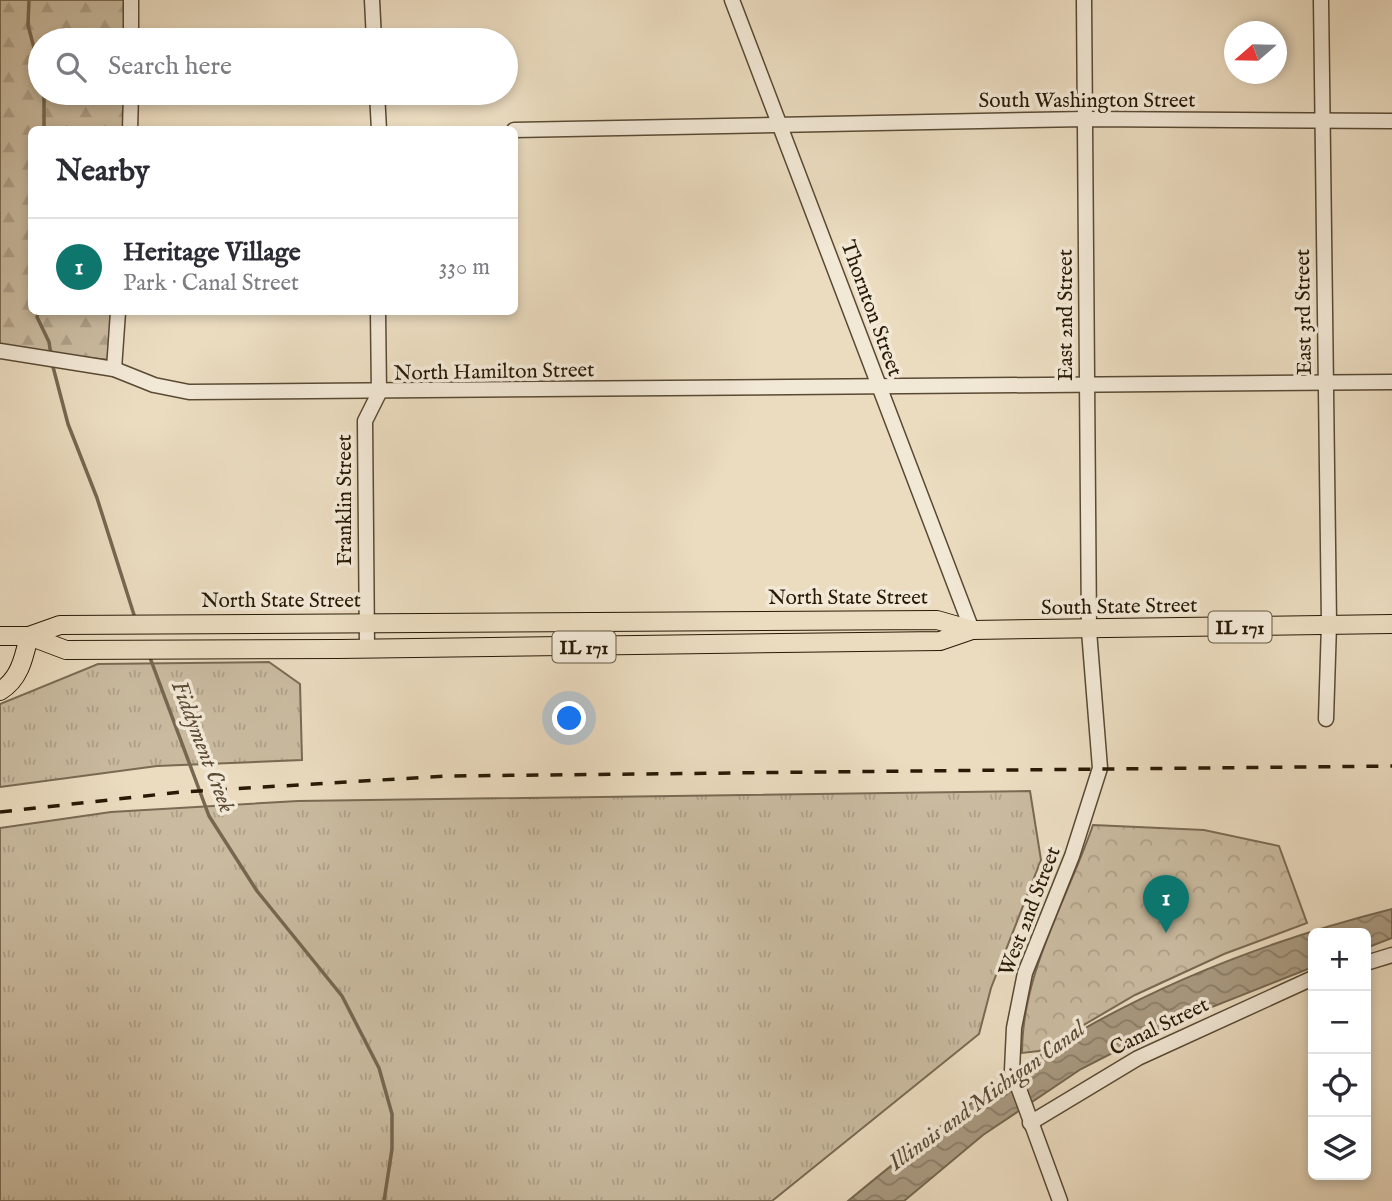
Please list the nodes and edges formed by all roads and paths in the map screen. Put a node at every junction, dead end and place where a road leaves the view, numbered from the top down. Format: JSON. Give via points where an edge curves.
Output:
{"nodes":[{"id":1,"x":131,"y":0,"type":"edge"},
{"id":2,"x":372,"y":0,"type":"edge"},
{"id":3,"x":732,"y":0,"type":"edge"},
{"id":4,"x":1084,"y":0,"type":"edge"},
{"id":5,"x":1321,"y":0,"type":"edge"},
{"id":6,"x":131,"y":28,"type":"edge"},
{"id":7,"x":373,"y":28,"type":"edge"},
{"id":8,"x":131,"y":105,"type":"edge"},
{"id":9,"x":378,"y":105,"type":"edge"},
{"id":10,"x":1085,"y":119,"type":"junction"},
{"id":11,"x":1392,"y":121,"type":"edge"},
{"id":12,"x":1322,"y":122,"type":"junction"},
{"id":13,"x":131,"y":126,"type":"edge"},
{"id":14,"x":379,"y":126,"type":"edge"},
{"id":15,"x":782,"y":126,"type":"junction"},
{"id":16,"x":518,"y":130,"type":"edge"},
{"id":17,"x":118,"y":315,"type":"edge"},
{"id":18,"x":378,"y":315,"type":"edge"},
{"id":19,"x":0,"y":351,"type":"edge"},
{"id":20,"x":114,"y":369,"type":"junction"},
{"id":21,"x":1325,"y":382,"type":"junction"},
{"id":22,"x":1392,"y":382,"type":"edge"},
{"id":23,"x":1087,"y":383,"type":"junction"},
{"id":24,"x":879,"y":388,"type":"junction"},
{"id":25,"x":379,"y":393,"type":"junction"},
{"id":26,"x":366,"y":623,"type":"junction"},
{"id":27,"x":1329,"y":624,"type":"junction"},
{"id":28,"x":1392,"y":624,"type":"edge"},
{"id":29,"x":972,"y":630,"type":"junction"},
{"id":30,"x":1089,"y":631,"type":"junction"},
{"id":31,"x":0,"y":636,"type":"edge"},
{"id":32,"x":29,"y":636,"type":"junction"},
{"id":33,"x":367,"y":649,"type":"junction"},
{"id":34,"x":0,"y":691,"type":"edge"},
{"id":35,"x":1326,"y":719,"type":"dead end"},
{"id":36,"x":1392,"y":956,"type":"edge"},
{"id":37,"x":1371,"y":962,"type":"edge"},
{"id":38,"x":1308,"y":980,"type":"edge"},
{"id":39,"x":1030,"y":1123,"type":"junction"},
{"id":40,"x":1060,"y":1201,"type":"edge"}],
"edges":[{"from":1,"to":6,"type":"street"},
{"from":2,"to":7,"type":"street"},
{"from":3,"to":15,"type":"street","name":"Thornton Street"},
{"from":4,"to":10,"type":"street","name":"East 2nd Street"},
{"from":5,"to":12,"type":"street","name":"East 3rd Street"},
{"from":8,"to":13,"type":"street"},
{"from":9,"to":14,"type":"street"},
{"from":10,"to":12,"type":"street","name":"South Washington Street"},
{"from":10,"to":15,"type":"street","name":"South Washington Street"},
{"from":10,"to":23,"type":"street","name":"East 2nd Street"},
{"from":11,"to":12,"type":"street","name":"South Washington Street"},
{"from":12,"to":21,"type":"street","name":"East 3rd Street"},
{"from":15,"to":16,"type":"street","name":"South Washington Street"},
{"from":15,"to":24,"type":"street","name":"Thornton Street"},
{"from":17,"to":20,"type":"street"},
{"from":18,"to":25,"type":"street","name":"Franklin Street"},
{"from":19,"to":20,"type":"street","name":"North Hamilton Street"},
{"from":20,"to":25,"type":"street","name":"North Hamilton Street","via":[[154,385],[189,392]]},
{"from":21,"to":22,"type":"street","name":"North Hamilton Street"},
{"from":21,"to":23,"type":"street","name":"North Hamilton Street"},
{"from":21,"to":27,"type":"street","name":"East 3rd Street"},
{"from":23,"to":24,"type":"street","name":"North Hamilton Street"},
{"from":23,"to":30,"type":"street","name":"East 2nd Street"},
{"from":24,"to":25,"type":"street","name":"North Hamilton Street"},
{"from":24,"to":29,"type":"street","name":"Thornton Street"},
{"from":25,"to":26,"type":"street","name":"Franklin Street","via":[[365,421]]},
{"from":26,"to":29,"type":"main road","name":"North State Street","number":"IL 171","via":[[937,620]]},
{"from":26,"to":32,"type":"main road","name":"North State Street","number":"IL 171","via":[[60,625]]},
{"from":26,"to":33,"type":"street","name":"Franklin Street"},
{"from":27,"to":28,"type":"main road","name":"South State Street","number":"IL 171"},
{"from":27,"to":30,"type":"main road","name":"South State Street","number":"IL 171"},
{"from":27,"to":35,"type":"street","name":"East 3rd Street"},
{"from":29,"to":30,"type":"main road","name":"South State Street","number":"IL 171"},
{"from":29,"to":33,"type":"main road","name":"North State Street","number":"IL 171","via":[[940,641]]},
{"from":30,"to":39,"type":"street","name":"West 2nd Street","via":[[1100,768],[1072,856],[1025,973],[1014,1028],[1012,1070]]},
{"from":31,"to":32,"type":"main road","name":"North State Street","number":"IL 171"},
{"from":32,"to":33,"type":"main road","name":"North State Street","number":"IL 171","via":[[66,650]]},
{"from":32,"to":34,"type":"main road","via":[[22,667]]},
{"from":36,"to":37,"type":"street"},
{"from":38,"to":39,"type":"street","name":"Canal Street","via":[[1138,1058]]},
{"from":39,"to":40,"type":"street","name":"West 2nd Street"}]}
